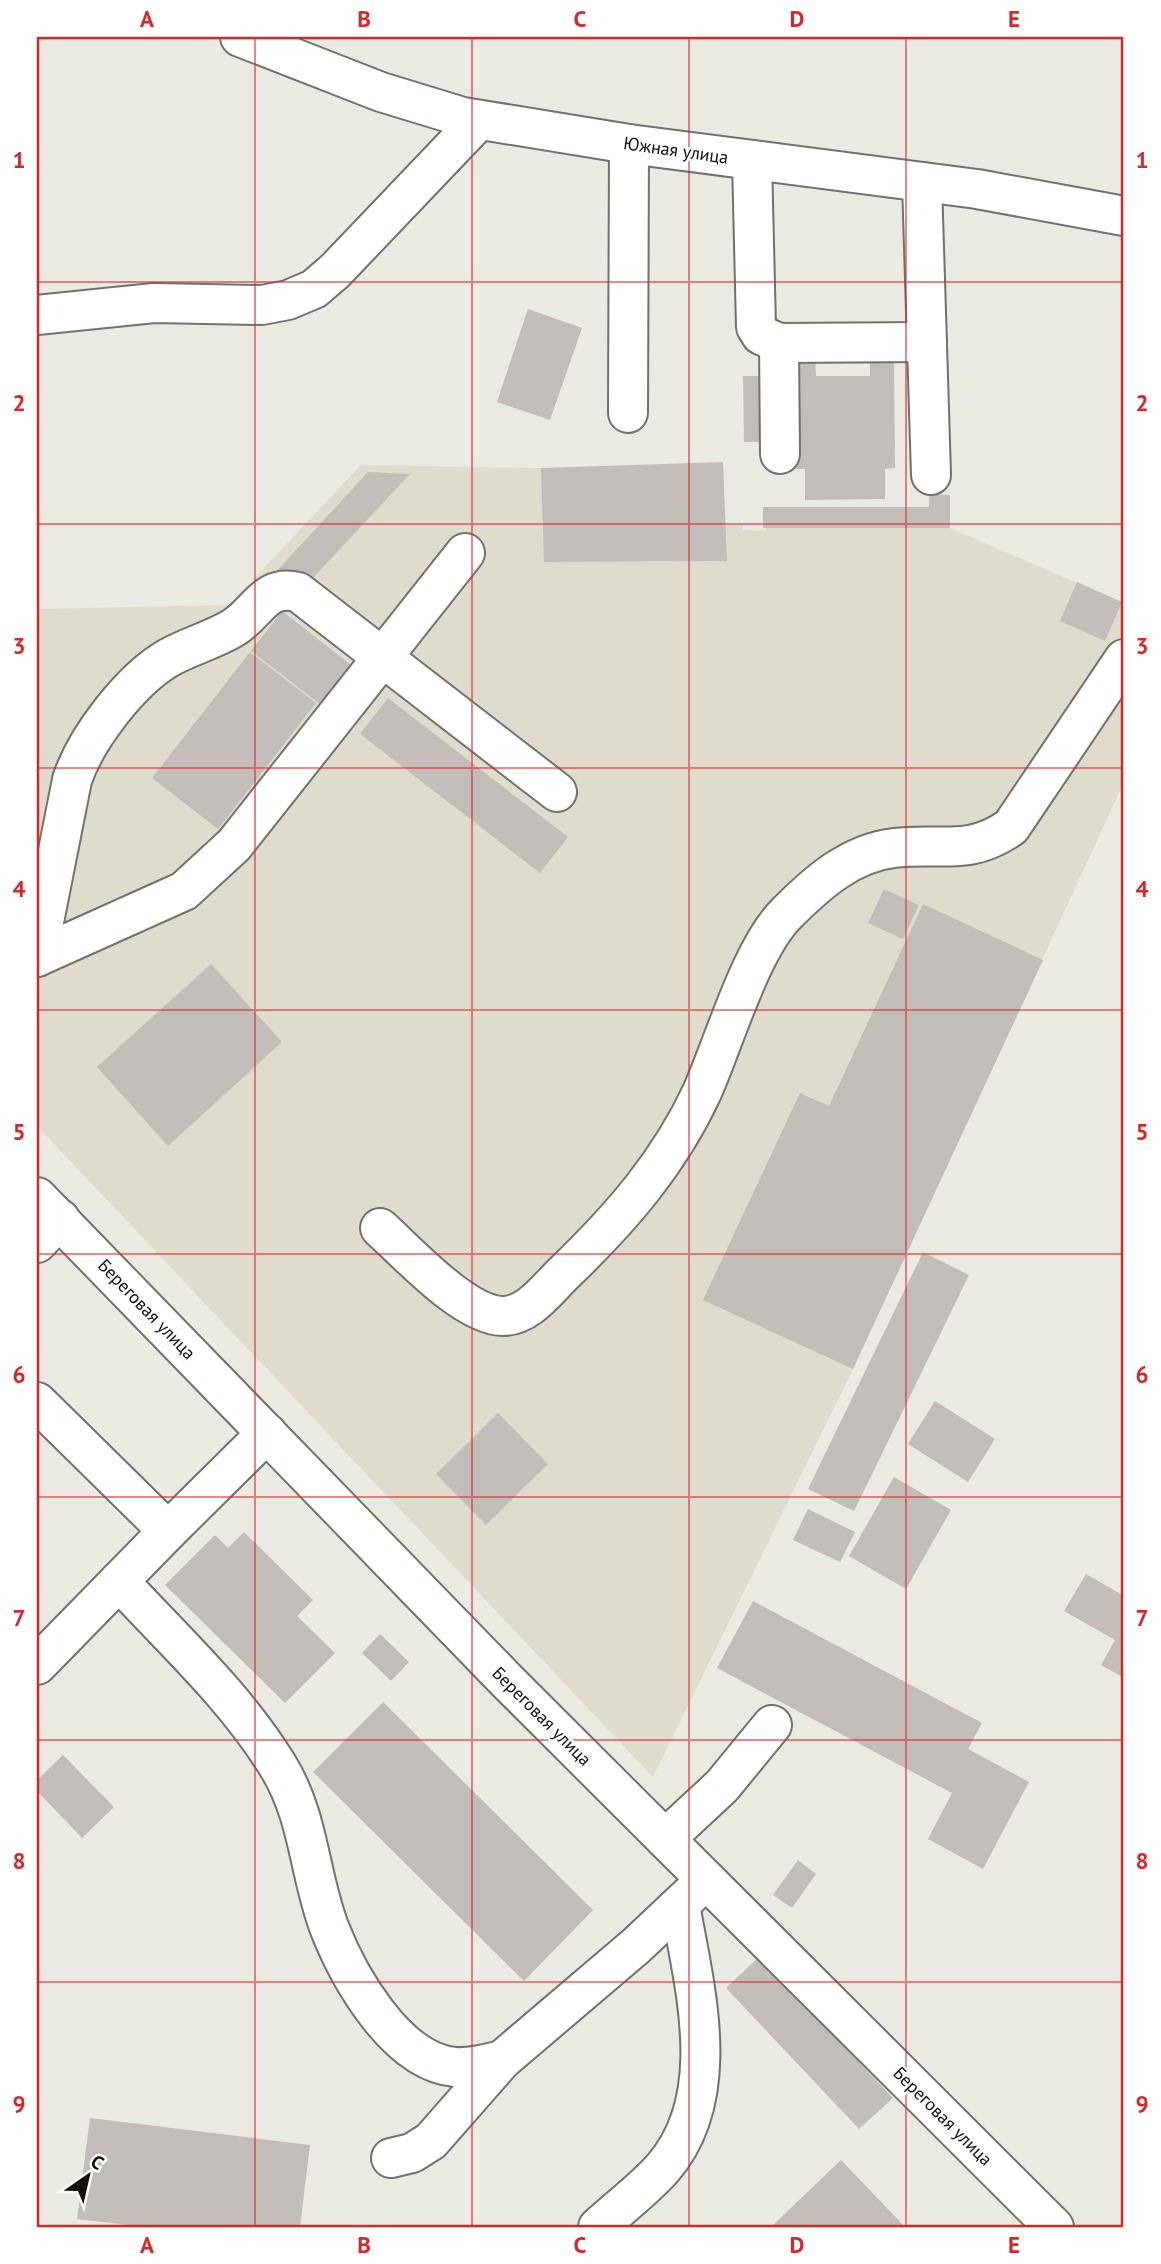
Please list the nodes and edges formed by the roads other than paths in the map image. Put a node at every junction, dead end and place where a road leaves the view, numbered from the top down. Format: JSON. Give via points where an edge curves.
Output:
{"nodes":[{"id":1,"x":240,"y":37,"type":"edge"},
{"id":2,"x":479,"y":120,"type":"junction"},
{"id":3,"x":629,"y":144,"type":"junction"},
{"id":4,"x":752,"y":160,"type":"junction"},
{"id":5,"x":922,"y":182,"type":"junction"},
{"id":6,"x":1124,"y":216,"type":"edge"},
{"id":7,"x":37,"y":315,"type":"edge"},
{"id":8,"x":927,"y":342,"type":"junction"},
{"id":9,"x":779,"y":343,"type":"junction"},
{"id":10,"x":628,"y":413,"type":"dead end"},
{"id":11,"x":780,"y":454,"type":"dead end"},
{"id":12,"x":931,"y":475,"type":"dead end"},
{"id":13,"x":465,"y":554,"type":"dead end"},
{"id":14,"x":383,"y":658,"type":"junction"},
{"id":15,"x":1124,"y":659,"type":"edge"},
{"id":16,"x":557,"y":792,"type":"dead end"},
{"id":17,"x":37,"y":957,"type":"edge"},
{"id":18,"x":44,"y":1220,"type":"edge"},
{"id":19,"x":380,"y":1228,"type":"dead end"},
{"id":20,"x":37,"y":1402,"type":"edge"},
{"id":21,"x":267,"y":1433,"type":"junction"},
{"id":22,"x":168,"y":1531,"type":"junction"},
{"id":23,"x":118,"y":1581,"type":"junction"},
{"id":24,"x":37,"y":1665,"type":"edge"},
{"id":25,"x":772,"y":1725,"type":"dead end"},
{"id":26,"x":665,"y":1839,"type":"junction"},
{"id":27,"x":693,"y":1893,"type":"junction"},
{"id":28,"x":502,"y":2060,"type":"junction"},
{"id":29,"x":391,"y":2158,"type":"dead end"},
{"id":30,"x":1042,"y":2223,"type":"edge"},
{"id":31,"x":598,"y":2227,"type":"edge"}],
"edges":[{"from":1,"to":2,"type":"street","name":"Южная улица","via":[[381,92]]},
{"from":2,"to":3,"type":"street","name":"Южная улица"},
{"from":2,"to":7,"type":"street","via":[[314,289],[262,305],[155,303]]},
{"from":3,"to":4,"type":"street","name":"Южная улица"},
{"from":3,"to":10,"type":"street"},
{"from":4,"to":5,"type":"street","name":"Южная улица"},
{"from":4,"to":9,"type":"street","via":[[756,327],[761,335]]},
{"from":5,"to":6,"type":"street","name":"Южная улица"},
{"from":5,"to":8,"type":"street"},
{"from":8,"to":9,"type":"street"},
{"from":8,"to":12,"type":"street"},
{"from":9,"to":11,"type":"street"},
{"from":13,"to":14,"type":"street"},
{"from":14,"to":16,"type":"street"},
{"from":14,"to":17,"type":"street","via":[[234,845],[205,874],[184,891]]},
{"from":14,"to":17,"type":"street","via":[[298,592],[282,589],[271,593],[253,614],[232,628],[170,657],[144,675],[79,759]]},
{"from":15,"to":19,"type":"street","via":[[1011,827],[991,841],[966,848],[896,847],[866,853],[836,869],[786,913],[768,935],[702,1092],[655,1176],[609,1229],[525,1310],[503,1316],[485,1313],[461,1299]]},
{"from":18,"to":21,"type":"street","name":"Береговая улица"},
{"from":20,"to":22,"type":"street"},
{"from":21,"to":22,"type":"street"},
{"from":21,"to":26,"type":"street","name":"Береговая улица"},
{"from":22,"to":23,"type":"street"},
{"from":23,"to":24,"type":"street"},
{"from":23,"to":28,"type":"street","via":[[214,1681],[279,1768],[304,1823],[328,1925],[374,2009],[411,2048],[432,2061],[464,2067]]},
{"from":25,"to":26,"type":"street","via":[[722,1786]]},
{"from":26,"to":27,"type":"street","name":"Береговая улица"},
{"from":27,"to":28,"type":"street"},
{"from":27,"to":30,"type":"street","name":"Береговая улица"},
{"from":27,"to":31,"type":"street","via":[[702,2064],[698,2089],[678,2144],[663,2169]]},
{"from":28,"to":29,"type":"street","via":[[431,2141],[412,2153]]}]}
